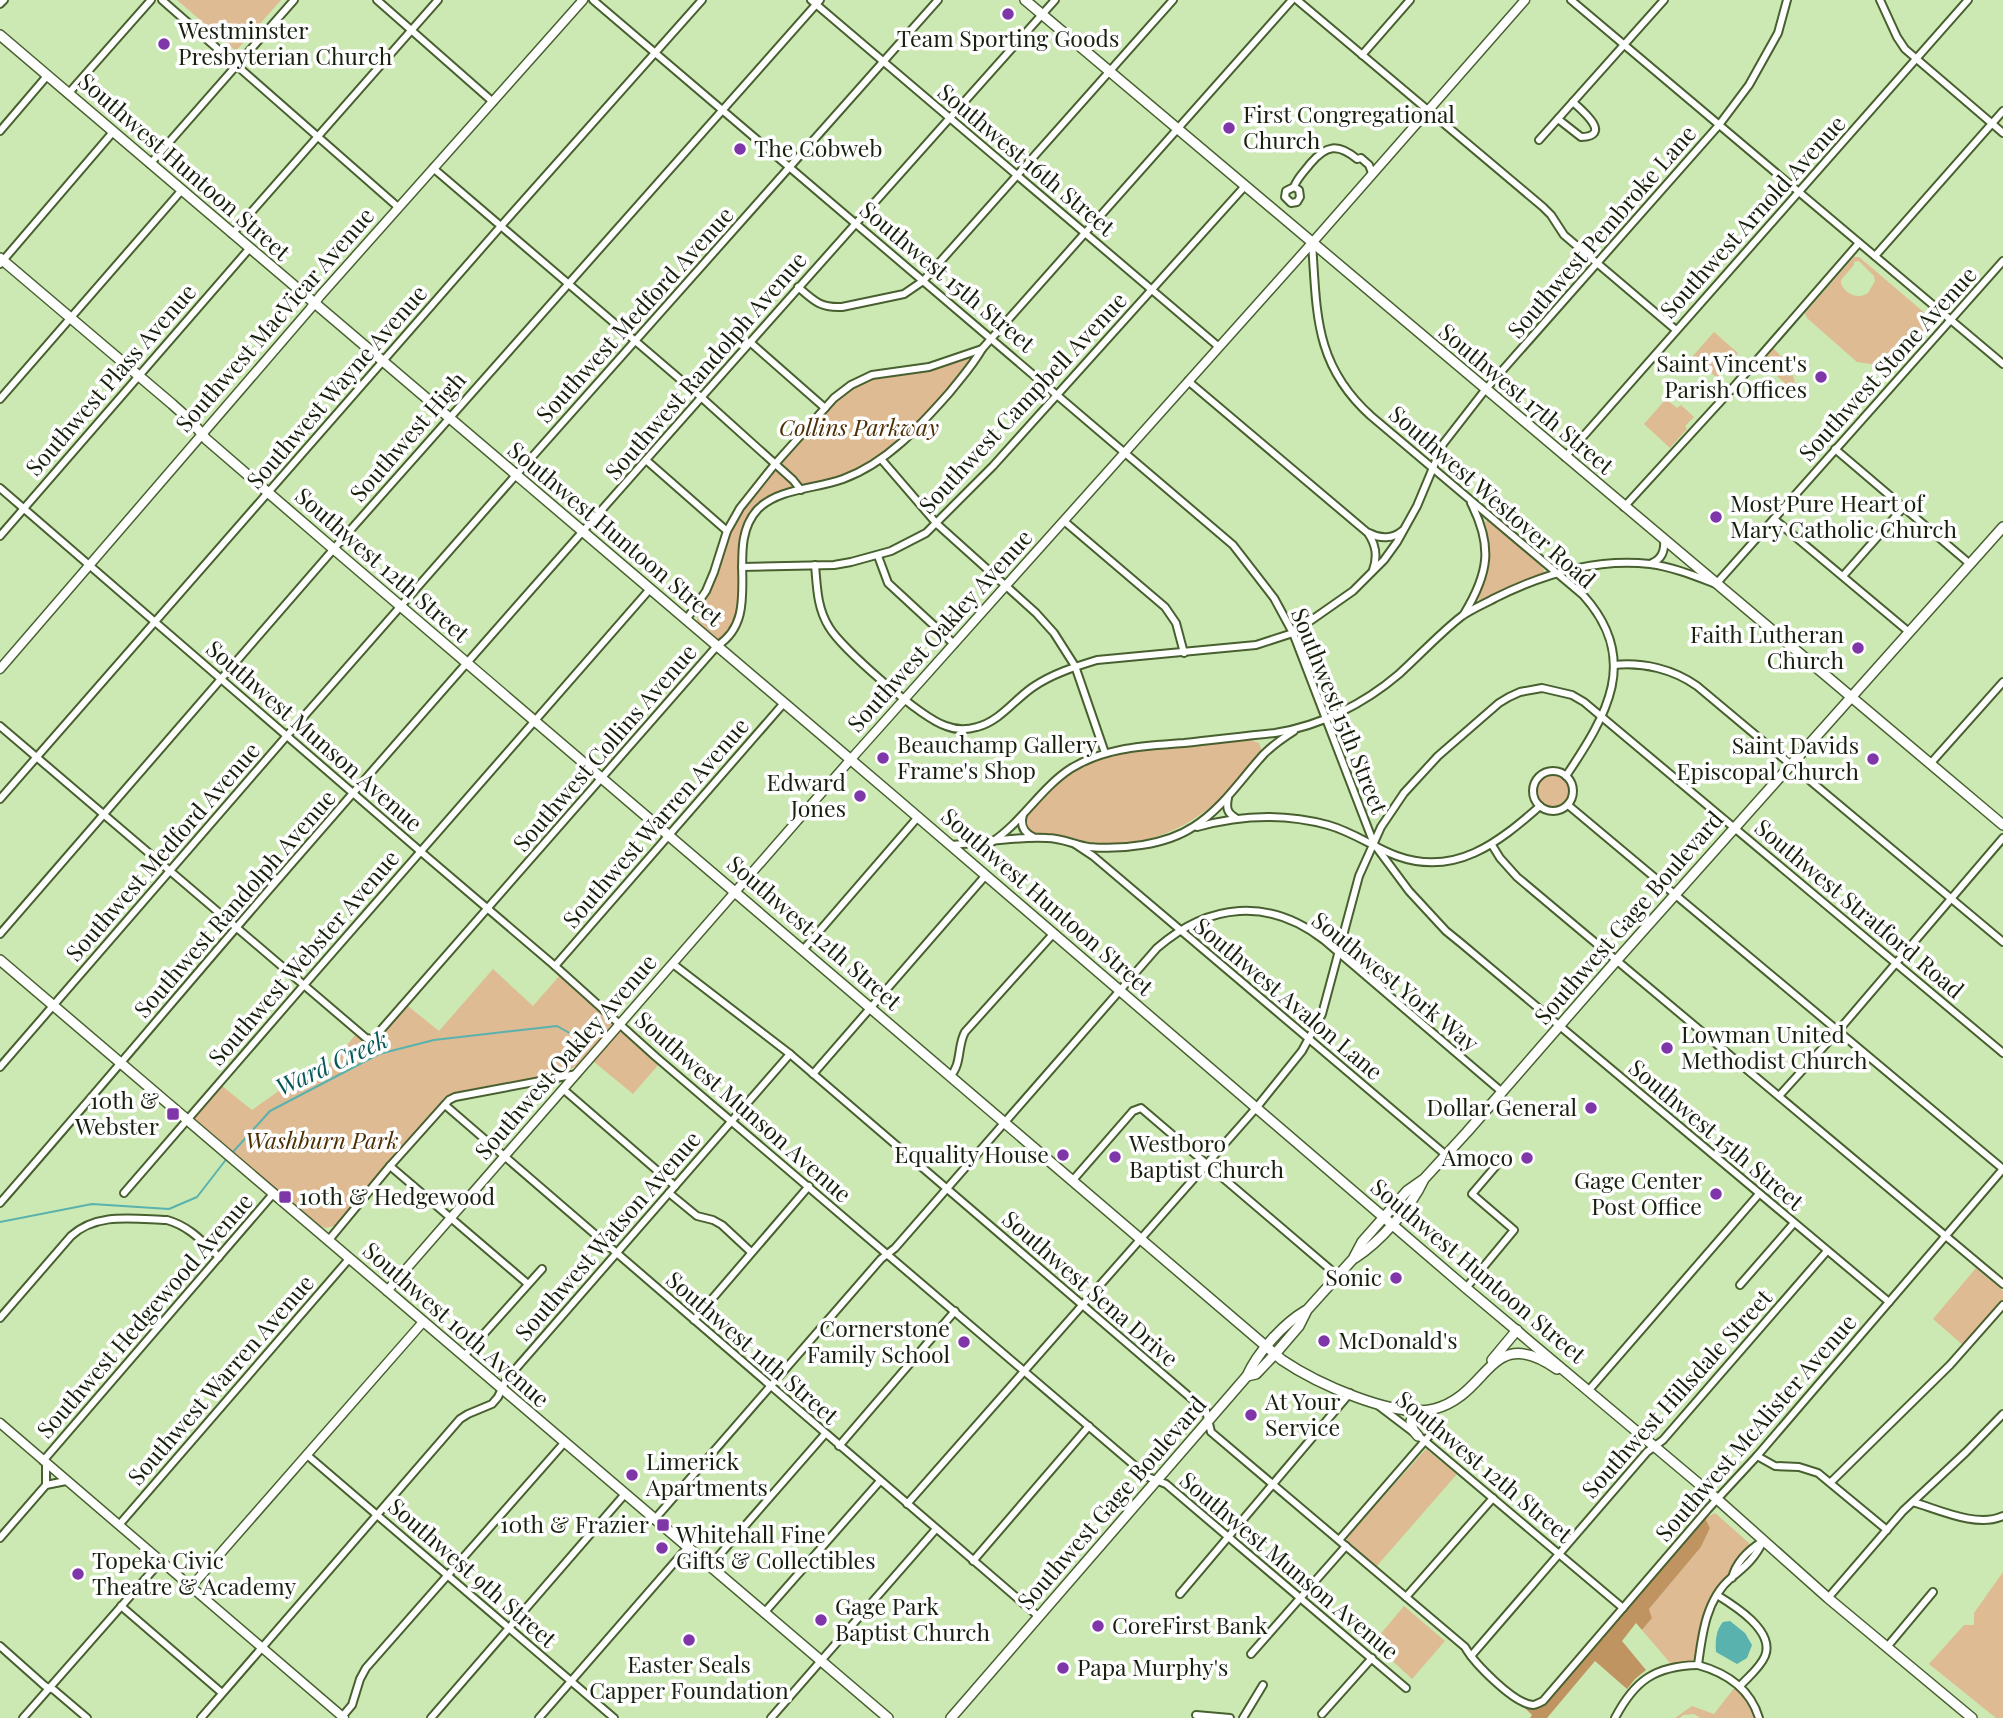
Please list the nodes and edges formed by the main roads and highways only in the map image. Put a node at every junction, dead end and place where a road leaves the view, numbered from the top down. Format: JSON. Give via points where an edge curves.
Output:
{"nodes":[{"id":1,"x":1025,"y":0,"type":"edge"},
{"id":2,"x":0,"y":35,"type":"edge"},
{"id":3,"x":1,"y":261,"type":"edge"},
{"id":4,"x":2003,"y":527,"type":"edge"},
{"id":5,"x":1851,"y":697,"type":"junction"},
{"id":6,"x":2003,"y":825,"type":"edge"},
{"id":7,"x":0,"y":960,"type":"edge"},
{"id":8,"x":1388,"y":1220,"type":"junction"},
{"id":9,"x":1307,"y":1310,"type":"junction"},
{"id":10,"x":1517,"y":1330,"type":"junction"},
{"id":11,"x":1267,"y":1348,"type":"junction"},
{"id":12,"x":1275,"y":1354,"type":"junction"},
{"id":13,"x":1247,"y":1376,"type":"junction"},
{"id":14,"x":1576,"y":1379,"type":"junction"},
{"id":15,"x":1472,"y":1386,"type":"junction"},
{"id":16,"x":1422,"y":1410,"type":"junction"},
{"id":17,"x":1424,"y":1437,"type":"road end"},
{"id":18,"x":875,"y":1714,"type":"edge"},
{"id":19,"x":888,"y":1718,"type":"edge"},
{"id":20,"x":951,"y":1718,"type":"edge"},
{"id":21,"x":1972,"y":1718,"type":"edge"}],
"edges":[{"from":1,"to":5,"type":"main road","name":"Southwest 17th Street"},
{"from":2,"to":8,"type":"main road","name":"Southwest Huntoon Street"},
{"from":3,"to":11,"type":"main road","name":"Southwest 12th Street"},
{"from":4,"to":5,"type":"main road","name":"Southwest Gage Boulevard"},
{"from":5,"to":6,"type":"main road","name":"Southwest 17th Street"},
{"from":5,"to":8,"type":"main road","name":"Southwest Gage Boulevard","via":[[1502,1093],[1424,1179],[1407,1191]]},
{"from":7,"to":18,"type":"main road","name":"Southwest 10th Avenue","via":[[764,1613]]},
{"from":8,"to":9,"type":"main road","name":"Southwest Gage Boulevard","via":[[1362,1242],[1353,1259]]},
{"from":8,"to":10,"type":"main road","name":"Southwest Huntoon Street"},
{"from":9,"to":11,"type":"main road","name":"Southwest Gage Boulevard","via":[[1292,1319]]},
{"from":9,"to":12,"type":"main road","name":"Southwest Gage Boulevard"},
{"from":10,"to":14,"type":"main road","name":"Southwest Huntoon Street"},
{"from":10,"to":15,"type":"main road"},
{"from":11,"to":12,"type":"main road","name":"Southwest 12th Street"},
{"from":11,"to":13,"type":"main road","name":"Southwest Gage Boulevard"},
{"from":12,"to":13,"type":"main road","name":"Southwest Gage Boulevard","via":[[1256,1374]]},
{"from":12,"to":16,"type":"main road","name":"Southwest 12th Street","via":[[1374,1403]]},
{"from":13,"to":20,"type":"main road","name":"Southwest Gage Boulevard"},
{"from":14,"to":15,"type":"main road","via":[[1538,1357],[1516,1353],[1496,1361]]},
{"from":14,"to":21,"type":"main road","name":"Southwest Huntoon Street"},
{"from":15,"to":16,"type":"main road","via":[[1449,1403]]},
{"from":16,"to":17,"type":"main road","via":[[1411,1421],[1413,1430]]},
{"from":18,"to":19,"type":"main road","name":"Southwest 10th Avenue"}]}
